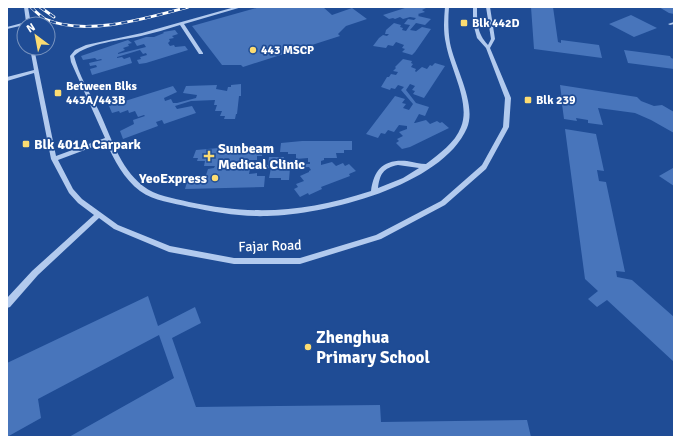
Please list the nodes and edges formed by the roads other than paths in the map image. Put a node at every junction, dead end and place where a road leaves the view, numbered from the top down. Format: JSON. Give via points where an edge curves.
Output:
{"nodes":[{"id":1,"x":240,"y":7,"type":"edge"},
{"id":2,"x":447,"y":7,"type":"edge"},
{"id":3,"x":475,"y":7,"type":"edge"},
{"id":4,"x":488,"y":7,"type":"edge"},
{"id":5,"x":222,"y":12,"type":"junction"},
{"id":6,"x":226,"y":16,"type":"dead end"},
{"id":7,"x":181,"y":24,"type":"junction"},
{"id":8,"x":488,"y":48,"type":"junction"},
{"id":9,"x":201,"y":54,"type":"dead end"},
{"id":10,"x":33,"y":56,"type":"edge"},
{"id":11,"x":36,"y":71,"type":"junction"},
{"id":12,"x":7,"y":79,"type":"edge"},
{"id":13,"x":108,"y":139,"type":"junction"},
{"id":14,"x":54,"y":159,"type":"junction"},
{"id":15,"x":425,"y":167,"type":"junction"},
{"id":16,"x":374,"y":191,"type":"junction"},
{"id":17,"x":98,"y":215,"type":"junction"},
{"id":18,"x":7,"y":304,"type":"edge"}],
"edges":[{"from":1,"to":5,"type":"street"},
{"from":2,"to":15,"type":"street","via":[[448,44],[467,109],[467,118],[451,148]]},
{"from":3,"to":8,"type":"street","name":"Fajar Road","via":[[475,23],[479,38]]},
{"from":4,"to":8,"type":"street","via":[[493,39]]},
{"from":5,"to":6,"type":"street"},
{"from":5,"to":7,"type":"street"},
{"from":7,"to":9,"type":"street"},
{"from":7,"to":13,"type":"street","via":[[88,46],[73,54],[72,58]]},
{"from":8,"to":17,"type":"street","name":"Fajar Road","via":[[508,98],[506,126],[484,167],[443,203],[378,237],[300,261],[234,261],[169,249],[116,228]]},
{"from":10,"to":11,"type":"street","name":"Fajar Road"},
{"from":11,"to":12,"type":"street"},
{"from":11,"to":14,"type":"street","name":"Fajar Road"},
{"from":13,"to":14,"type":"street"},
{"from":13,"to":16,"type":"street","via":[[126,173],[143,189],[166,200],[214,210],[256,214],[292,212],[334,204]]},
{"from":14,"to":17,"type":"street","name":"Fajar Road","via":[[71,192]]},
{"from":15,"to":16,"type":"street","via":[[398,182]]},
{"from":15,"to":16,"type":"street","via":[[403,163],[386,166],[376,177]]},
{"from":17,"to":18,"type":"street","via":[[34,273]]}]}
